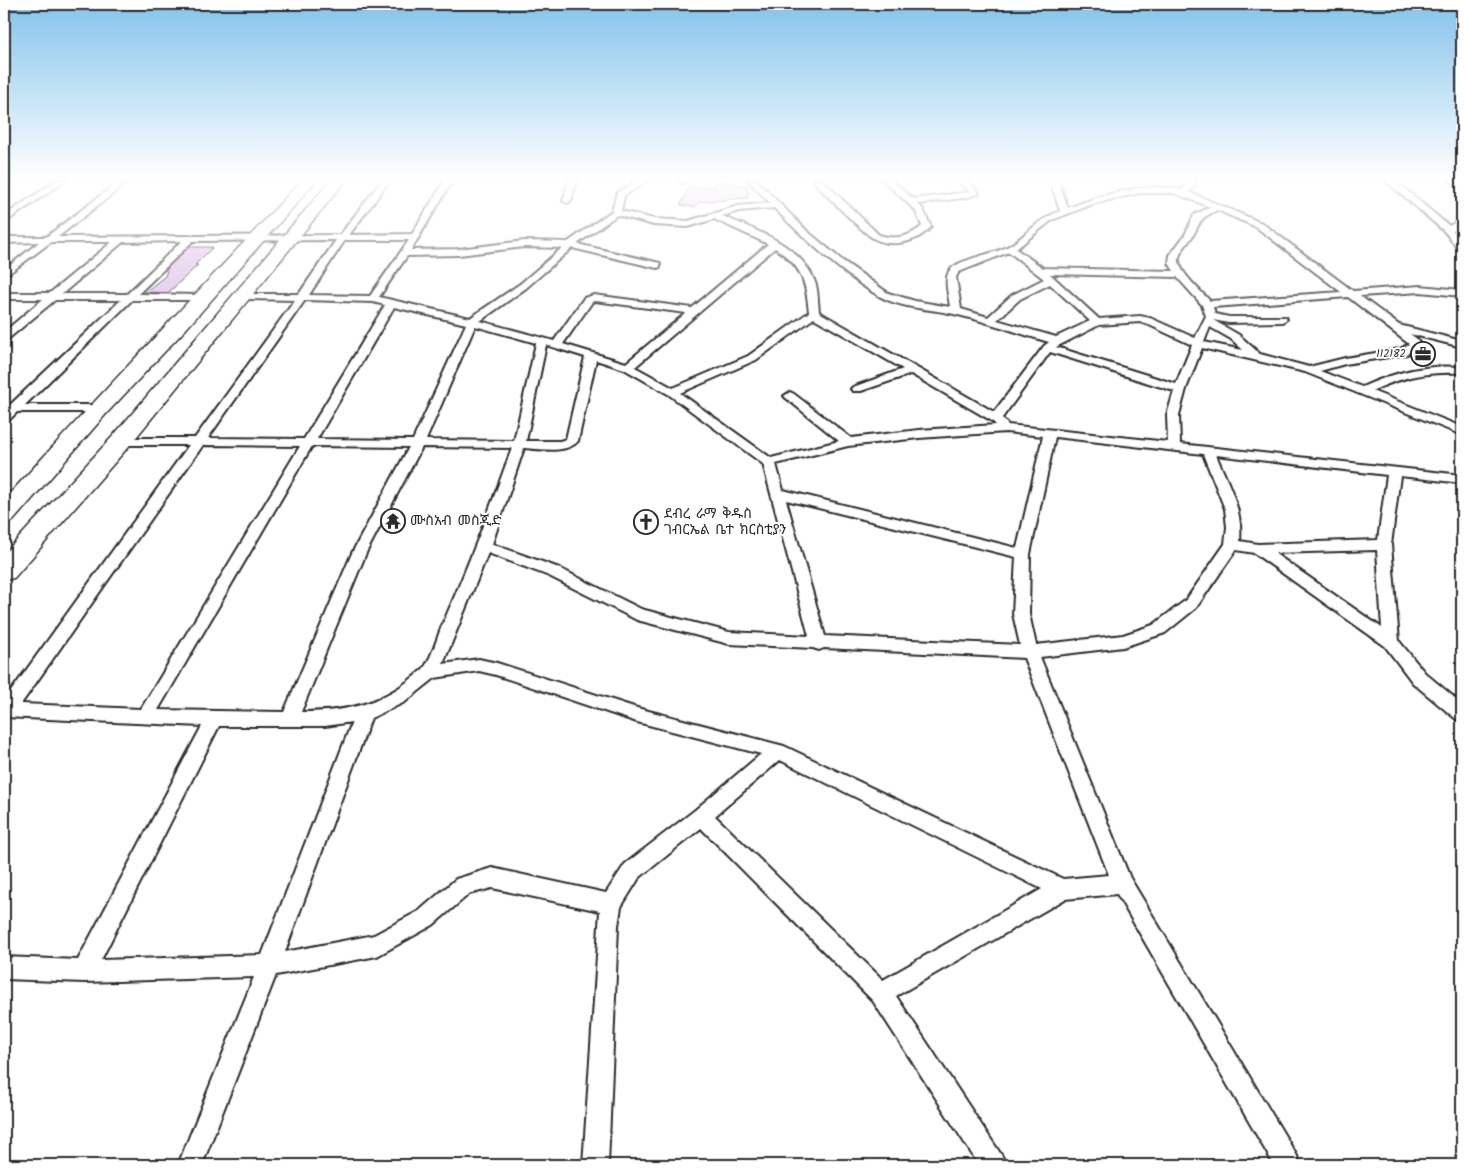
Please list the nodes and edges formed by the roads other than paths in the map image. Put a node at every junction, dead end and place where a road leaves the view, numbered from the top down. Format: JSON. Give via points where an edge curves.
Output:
{"nodes":[{"id":1,"x":54,"y":235,"type":"edge"},
{"id":2,"x":259,"y":235,"type":"edge"},
{"id":3,"x":294,"y":235,"type":"edge"},
{"id":4,"x":344,"y":235,"type":"edge"},
{"id":5,"x":585,"y":235,"type":"edge"},
{"id":6,"x":756,"y":235,"type":"edge"},
{"id":7,"x":808,"y":235,"type":"edge"},
{"id":8,"x":872,"y":235,"type":"edge"},
{"id":9,"x":919,"y":235,"type":"edge"},
{"id":10,"x":1028,"y":235,"type":"edge"},
{"id":11,"x":1190,"y":235,"type":"edge"},
{"id":12,"x":1272,"y":235,"type":"edge"},
{"id":13,"x":1452,"y":235,"type":"edge"},
{"id":14,"x":342,"y":237,"type":"junction"},
{"id":15,"x":415,"y":237,"type":"joint"},
{"id":16,"x":49,"y":238,"type":"junction"},
{"id":17,"x":191,"y":238,"type":"junction"},
{"id":18,"x":256,"y":238,"type":"junction"},
{"id":19,"x":291,"y":238,"type":"junction"},
{"id":20,"x":121,"y":239,"type":"junction"},
{"id":21,"x":4,"y":240,"type":"edge"},
{"id":22,"x":775,"y":243,"type":"junction"},
{"id":23,"x":570,"y":246,"type":"junction"},
{"id":24,"x":1462,"y":248,"type":"edge"},
{"id":25,"x":1010,"y":249,"type":"junction"},
{"id":26,"x":403,"y":253,"type":"junction"},
{"id":27,"x":657,"y":266,"type":"dead end"},
{"id":28,"x":1041,"y":270,"type":"junction"},
{"id":29,"x":4,"y":274,"type":"edge"},
{"id":30,"x":1180,"y":274,"type":"junction"},
{"id":31,"x":1050,"y":280,"type":"junction"},
{"id":32,"x":1462,"y":293,"type":"edge"},
{"id":33,"x":1351,"y":294,"type":"junction"},
{"id":34,"x":53,"y":295,"type":"junction"},
{"id":35,"x":4,"y":296,"type":"edge"},
{"id":36,"x":243,"y":296,"type":"junction"},
{"id":37,"x":303,"y":296,"type":"junction"},
{"id":38,"x":131,"y":297,"type":"junction"},
{"id":39,"x":202,"y":298,"type":"junction"},
{"id":40,"x":373,"y":299,"type":"junction"},
{"id":41,"x":391,"y":304,"type":"junction"},
{"id":42,"x":1207,"y":304,"type":"junction"},
{"id":43,"x":956,"y":311,"type":"junction"},
{"id":44,"x":694,"y":312,"type":"junction"},
{"id":45,"x":814,"y":312,"type":"junction"},
{"id":46,"x":1209,"y":319,"type":"junction"},
{"id":47,"x":1282,"y":319,"type":"dead end"},
{"id":48,"x":991,"y":320,"type":"junction"},
{"id":49,"x":472,"y":322,"type":"junction"},
{"id":50,"x":1097,"y":322,"type":"junction"},
{"id":51,"x":1394,"y":327,"type":"junction"},
{"id":52,"x":4,"y":337,"type":"edge"},
{"id":53,"x":542,"y":341,"type":"junction"},
{"id":54,"x":557,"y":344,"type":"junction"},
{"id":55,"x":1052,"y":344,"type":"junction"},
{"id":56,"x":1199,"y":344,"type":"junction"},
{"id":57,"x":1462,"y":344,"type":"edge"},
{"id":58,"x":592,"y":356,"type":"junction"},
{"id":59,"x":1256,"y":356,"type":"junction"},
{"id":60,"x":628,"y":367,"type":"junction"},
{"id":61,"x":913,"y":369,"type":"junction"},
{"id":62,"x":1309,"y":370,"type":"junction"},
{"id":63,"x":1462,"y":370,"type":"edge"},
{"id":64,"x":857,"y":389,"type":"dead end"},
{"id":65,"x":1180,"y":389,"type":"junction"},
{"id":66,"x":1362,"y":391,"type":"junction"},
{"id":67,"x":672,"y":392,"type":"junction"},
{"id":68,"x":790,"y":396,"type":"dead end"},
{"id":69,"x":9,"y":408,"type":"edge"},
{"id":70,"x":98,"y":409,"type":"junction"},
{"id":71,"x":4,"y":418,"type":"edge"},
{"id":72,"x":996,"y":418,"type":"junction"},
{"id":73,"x":1006,"y":428,"type":"junction"},
{"id":74,"x":1462,"y":431,"type":"edge"},
{"id":75,"x":1050,"y":432,"type":"junction"},
{"id":76,"x":120,"y":441,"type":"junction"},
{"id":77,"x":199,"y":442,"type":"junction"},
{"id":78,"x":848,"y":442,"type":"junction"},
{"id":79,"x":307,"y":443,"type":"junction"},
{"id":80,"x":418,"y":443,"type":"junction"},
{"id":81,"x":520,"y":445,"type":"junction"},
{"id":82,"x":1174,"y":446,"type":"junction"},
{"id":83,"x":1208,"y":450,"type":"junction"},
{"id":84,"x":768,"y":462,"type":"junction"},
{"id":85,"x":1394,"y":473,"type":"junction"},
{"id":86,"x":1462,"y":480,"type":"edge"},
{"id":87,"x":777,"y":493,"type":"junction"},
{"id":88,"x":4,"y":515,"type":"edge"},
{"id":89,"x":1232,"y":544,"type":"junction"},
{"id":90,"x":1384,"y":545,"type":"junction"},
{"id":91,"x":484,"y":546,"type":"junction"},
{"id":92,"x":1258,"y":549,"type":"junction"},
{"id":93,"x":1023,"y":554,"type":"junction"},
{"id":94,"x":4,"y":571,"type":"edge"},
{"id":95,"x":1391,"y":642,"type":"junction"},
{"id":96,"x":819,"y":644,"type":"junction"},
{"id":97,"x":1030,"y":652,"type":"junction"},
{"id":98,"x":431,"y":672,"type":"junction"},
{"id":99,"x":5,"y":710,"type":"edge"},
{"id":100,"x":364,"y":713,"type":"junction"},
{"id":101,"x":1462,"y":714,"type":"edge"},
{"id":102,"x":146,"y":715,"type":"junction"},
{"id":103,"x":214,"y":719,"type":"junction"},
{"id":104,"x":289,"y":720,"type":"junction"},
{"id":105,"x":778,"y":751,"type":"junction"},
{"id":106,"x":702,"y":816,"type":"junction"},
{"id":107,"x":1122,"y":884,"type":"junction"},
{"id":108,"x":1062,"y":889,"type":"junction"},
{"id":109,"x":611,"y":904,"type":"junction"},
{"id":110,"x":269,"y":966,"type":"junction"},
{"id":111,"x":4,"y":968,"type":"edge"},
{"id":112,"x":84,"y":971,"type":"junction"},
{"id":113,"x":881,"y":993,"type":"junction"},
{"id":114,"x":190,"y":1165,"type":"edge"},
{"id":115,"x":596,"y":1165,"type":"edge"},
{"id":116,"x":993,"y":1165,"type":"edge"},
{"id":117,"x":1288,"y":1165,"type":"edge"}],
"edges":[{"from":1,"to":16,"type":"street"},
{"from":2,"to":18,"type":"highway"},
{"from":3,"to":19,"type":"highway"},
{"from":4,"to":14,"type":"street"},
{"from":5,"to":23,"type":"street"},
{"from":6,"to":22,"type":"street"},
{"from":7,"to":43,"type":"street","via":[[884,295],[899,301]]},
{"from":8,"to":9,"type":"street","via":[[882,240],[896,241]]},
{"from":10,"to":25,"type":"street"},
{"from":11,"to":30,"type":"street","via":[[1175,255],[1174,264]]},
{"from":12,"to":33,"type":"street"},
{"from":13,"to":24,"type":"street"},
{"from":14,"to":15,"type":"street"},
{"from":14,"to":19,"type":"street"},
{"from":14,"to":37,"type":"street"},
{"from":15,"to":26,"type":"street"},
{"from":16,"to":20,"type":"street"},
{"from":16,"to":21,"type":"street"},
{"from":16,"to":29,"type":"street"},
{"from":17,"to":18,"type":"street"},
{"from":17,"to":20,"type":"street"},
{"from":17,"to":38,"type":"street"},
{"from":18,"to":19,"type":"street"},
{"from":18,"to":39,"type":"highway"},
{"from":19,"to":36,"type":"highway"},
{"from":20,"to":34,"type":"street"},
{"from":22,"to":44,"type":"street"},
{"from":22,"to":45,"type":"street","via":[[802,266],[811,285]]},
{"from":23,"to":26,"type":"street","via":[[524,244],[460,252]]},
{"from":23,"to":27,"type":"street"},
{"from":23,"to":49,"type":"street","via":[[523,286]]},
{"from":25,"to":28,"type":"street"},
{"from":25,"to":43,"type":"street","via":[[955,270],[951,277]]},
{"from":26,"to":40,"type":"street"},
{"from":28,"to":30,"type":"street"},
{"from":28,"to":31,"type":"street"},
{"from":30,"to":42,"type":"street"},
{"from":31,"to":48,"type":"street","via":[[1016,297]]},
{"from":31,"to":50,"type":"street"},
{"from":32,"to":33,"type":"street","via":[[1420,289]]},
{"from":33,"to":42,"type":"street"},
{"from":33,"to":51,"type":"street"},
{"from":34,"to":35,"type":"street"},
{"from":34,"to":38,"type":"street"},
{"from":34,"to":52,"type":"street"},
{"from":36,"to":37,"type":"street"},
{"from":36,"to":76,"type":"highway"},
{"from":37,"to":40,"type":"street"},
{"from":37,"to":77,"type":"street"},
{"from":38,"to":39,"type":"street"},
{"from":38,"to":69,"type":"street"},
{"from":39,"to":70,"type":"highway"},
{"from":40,"to":41,"type":"street"},
{"from":41,"to":49,"type":"street"},
{"from":41,"to":79,"type":"street"},
{"from":42,"to":46,"type":"street"},
{"from":43,"to":48,"type":"street"},
{"from":44,"to":54,"type":"street","via":[[594,298],[588,300]]},
{"from":44,"to":60,"type":"street"},
{"from":45,"to":61,"type":"street"},
{"from":45,"to":67,"type":"street","via":[[752,358]]},
{"from":46,"to":47,"type":"street"},
{"from":46,"to":56,"type":"street"},
{"from":46,"to":59,"type":"street"},
{"from":48,"to":55,"type":"street"},
{"from":49,"to":53,"type":"street"},
{"from":49,"to":80,"type":"street"},
{"from":50,"to":55,"type":"street"},
{"from":50,"to":56,"type":"street","via":[[1150,321]]},
{"from":51,"to":57,"type":"street"},
{"from":51,"to":62,"type":"street","via":[[1413,341],[1413,348]]},
{"from":53,"to":54,"type":"street"},
{"from":53,"to":81,"type":"street"},
{"from":54,"to":58,"type":"street"},
{"from":55,"to":65,"type":"street"},
{"from":55,"to":72,"type":"street"},
{"from":56,"to":59,"type":"street"},
{"from":56,"to":65,"type":"street"},
{"from":58,"to":60,"type":"street"},
{"from":58,"to":81,"type":"street","via":[[572,442],[562,446]]},
{"from":59,"to":62,"type":"street"},
{"from":60,"to":67,"type":"street"},
{"from":61,"to":64,"type":"street"},
{"from":61,"to":72,"type":"street"},
{"from":62,"to":66,"type":"street"},
{"from":63,"to":66,"type":"street","via":[[1411,371]]},
{"from":65,"to":82,"type":"street","via":[[1173,415]]},
{"from":66,"to":74,"type":"street"},
{"from":67,"to":84,"type":"street"},
{"from":68,"to":78,"type":"street"},
{"from":69,"to":70,"type":"street"},
{"from":69,"to":71,"type":"street"},
{"from":70,"to":88,"type":"highway"},
{"from":72,"to":73,"type":"street"},
{"from":73,"to":75,"type":"street"},
{"from":73,"to":78,"type":"street"},
{"from":75,"to":82,"type":"street"},
{"from":75,"to":93,"type":"street"},
{"from":76,"to":77,"type":"street"},
{"from":76,"to":94,"type":"highway"},
{"from":77,"to":79,"type":"street"},
{"from":77,"to":99,"type":"street"},
{"from":78,"to":84,"type":"street"},
{"from":79,"to":80,"type":"street"},
{"from":79,"to":102,"type":"street"},
{"from":80,"to":81,"type":"street"},
{"from":80,"to":104,"type":"street","via":[[359,553]]},
{"from":81,"to":91,"type":"street"},
{"from":82,"to":83,"type":"street"},
{"from":83,"to":85,"type":"street"},
{"from":83,"to":89,"type":"street","via":[[1232,509]]},
{"from":84,"to":87,"type":"street"},
{"from":85,"to":86,"type":"street"},
{"from":85,"to":90,"type":"street"},
{"from":87,"to":93,"type":"street"},
{"from":87,"to":96,"type":"street"},
{"from":89,"to":92,"type":"street"},
{"from":89,"to":97,"type":"street","via":[[1191,604],[1159,629],[1123,641]]},
{"from":90,"to":92,"type":"street"},
{"from":90,"to":95,"type":"street"},
{"from":91,"to":96,"type":"street","via":[[554,572],[637,614],[729,638]]},
{"from":91,"to":98,"type":"street"},
{"from":92,"to":95,"type":"street"},
{"from":93,"to":97,"type":"street","via":[[1021,614]]},
{"from":95,"to":101,"type":"street","via":[[1419,678]]},
{"from":96,"to":97,"type":"street"},
{"from":97,"to":107,"type":"street"},
{"from":98,"to":100,"type":"street","via":[[399,697]]},
{"from":98,"to":105,"type":"street","via":[[479,665],[497,669],[637,715]]},
{"from":99,"to":102,"type":"street"},
{"from":100,"to":104,"type":"street"},
{"from":100,"to":110,"type":"street"},
{"from":102,"to":103,"type":"street"},
{"from":103,"to":104,"type":"street"},
{"from":103,"to":112,"type":"street"},
{"from":105,"to":106,"type":"street"},
{"from":105,"to":108,"type":"street"},
{"from":106,"to":109,"type":"street","via":[[632,872]]},
{"from":106,"to":113,"type":"street"},
{"from":107,"to":108,"type":"street"},
{"from":107,"to":117,"type":"street"},
{"from":108,"to":113,"type":"street"},
{"from":109,"to":110,"type":"street","via":[[492,878],[463,886],[426,918],[377,946]]},
{"from":109,"to":115,"type":"street"},
{"from":110,"to":112,"type":"street"},
{"from":110,"to":114,"type":"street"},
{"from":111,"to":112,"type":"street"},
{"from":113,"to":116,"type":"street"}]}
